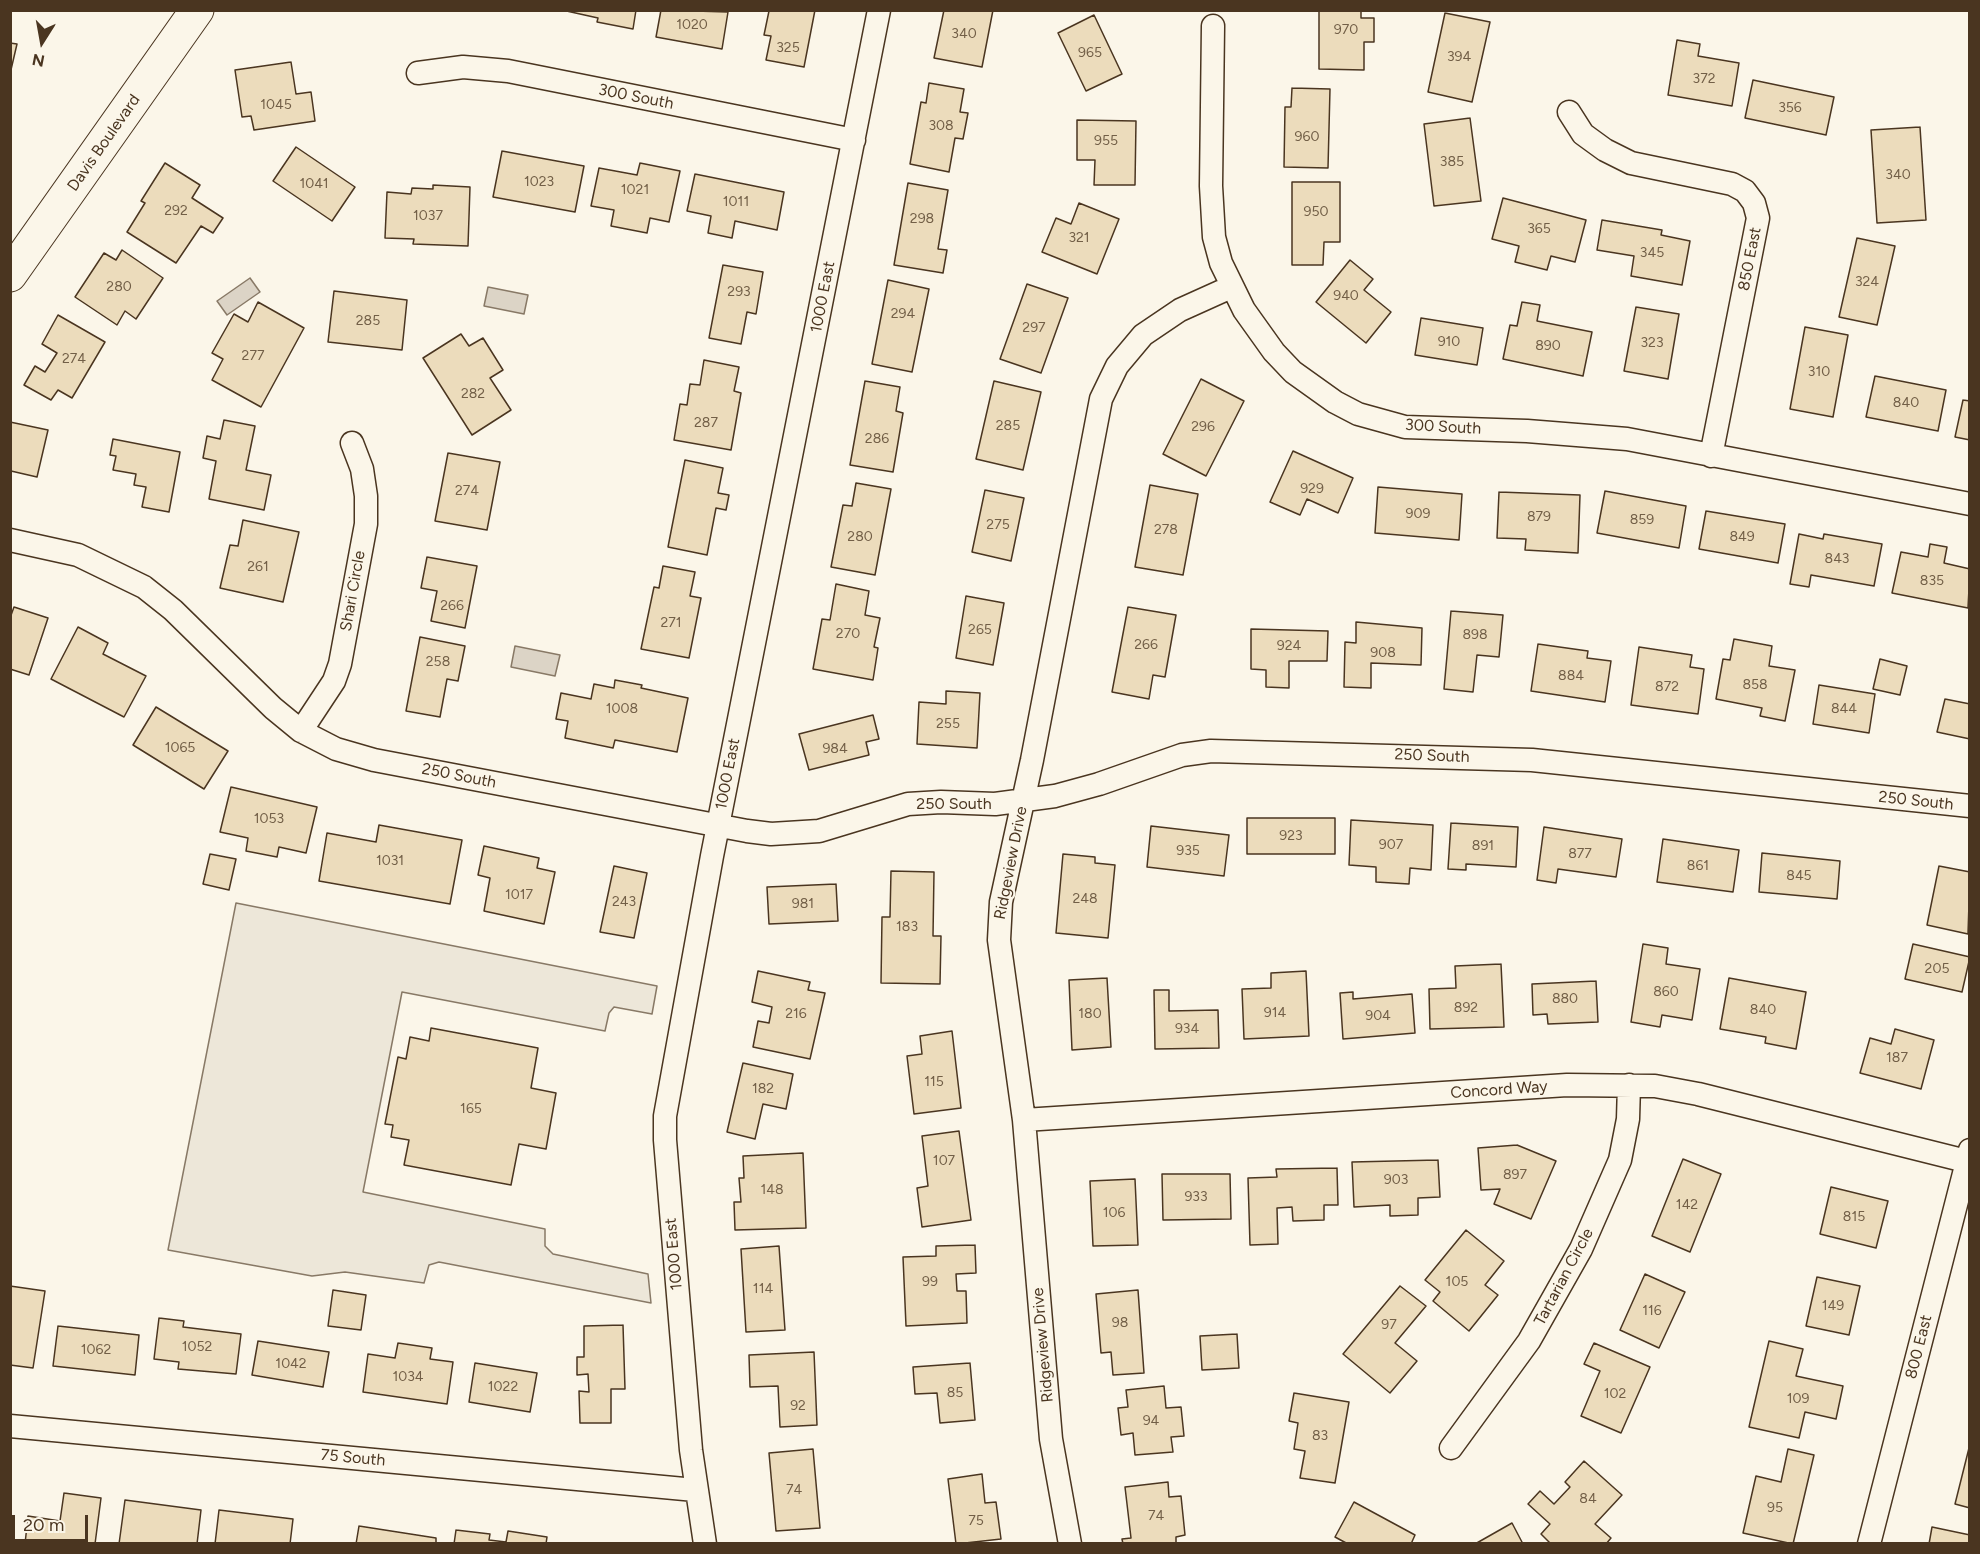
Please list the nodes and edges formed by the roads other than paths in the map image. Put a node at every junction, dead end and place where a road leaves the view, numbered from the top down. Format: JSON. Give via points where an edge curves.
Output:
{"nodes":[{"id":1,"x":879,"y":10,"type":"edge"},
{"id":2,"x":189,"y":13,"type":"edge"},
{"id":3,"x":1213,"y":26,"type":"dead end"},
{"id":4,"x":418,"y":73,"type":"dead end"},
{"id":5,"x":1569,"y":112,"type":"dead end"},
{"id":6,"x":854,"y":140,"type":"junction"},
{"id":7,"x":10,"y":275,"type":"edge"},
{"id":8,"x":1231,"y":287,"type":"junction"},
{"id":9,"x":352,"y":443,"type":"dead end"},
{"id":10,"x":1711,"y":456,"type":"junction"},
{"id":11,"x":1970,"y":504,"type":"edge"},
{"id":12,"x":10,"y":540,"type":"edge"},
{"id":13,"x":301,"y":731,"type":"junction"},
{"id":14,"x":1023,"y":801,"type":"junction"},
{"id":15,"x":1970,"y":806,"type":"edge"},
{"id":16,"x":718,"y":826,"type":"junction"},
{"id":17,"x":1629,"y":1085,"type":"junction"},
{"id":18,"x":1024,"y":1120,"type":"junction"},
{"id":19,"x":1968,"y":1156,"type":"edge"},
{"id":20,"x":10,"y":1426,"type":"edge"},
{"id":21,"x":1451,"y":1448,"type":"dead end"},
{"id":22,"x":695,"y":1490,"type":"junction"},
{"id":23,"x":705,"y":1544,"type":"edge"},
{"id":24,"x":1070,"y":1544,"type":"edge"},
{"id":25,"x":1869,"y":1544,"type":"edge"}],
"edges":[{"from":1,"to":6,"type":"street","name":"1000 East"},
{"from":2,"to":7,"type":"street","name":"Davis Boulevard"},
{"from":3,"to":8,"type":"street","name":"300 South","via":[[1212,210],[1221,263]]},
{"from":4,"to":6,"type":"street","name":"300 South","via":[[463,68],[508,72]]},
{"from":5,"to":10,"type":"street","name":"850 East","via":[[1583,134],[1631,163],[1732,184],[1745,191],[1754,203],[1758,218]]},
{"from":6,"to":16,"type":"street","name":"1000 East"},
{"from":8,"to":10,"type":"street","name":"300 South","via":[[1258,332],[1293,372],[1358,414],[1405,427],[1627,439]]},
{"from":8,"to":14,"type":"street","name":"Ridgeview Drive","via":[[1180,310],[1143,335],[1117,366],[1104,391],[1096,416]]},
{"from":9,"to":13,"type":"street","name":"Shari Circle","via":[[362,469],[366,524],[340,663],[334,681]]},
{"from":10,"to":11,"type":"street","name":"300 South"},
{"from":12,"to":13,"type":"street","name":"250 South","via":[[78,555],[144,587]]},
{"from":13,"to":16,"type":"street","name":"250 South","via":[[336,749],[374,760]]},
{"from":14,"to":15,"type":"street","name":"250 South","via":[[1078,791],[1182,755],[1240,750],[1532,760]]},
{"from":14,"to":16,"type":"street","name":"250 South","via":[[908,804],[819,831],[795,833],[771,834]]},
{"from":14,"to":18,"type":"street","name":"Ridgeview Drive","via":[[1004,882],[999,940]]},
{"from":16,"to":22,"type":"street","name":"1000 East","via":[[665,1116]]},
{"from":17,"to":18,"type":"street","name":"Concord Way","via":[[1567,1085]]},
{"from":17,"to":19,"type":"street","name":"Concord Way","via":[[1698,1094]]},
{"from":17,"to":21,"type":"street","name":"Tartarian Circle","via":[[1628,1119],[1620,1160],[1581,1249],[1529,1341]]},
{"from":18,"to":24,"type":"street","name":"Ridgeview Drive","via":[[1050,1439]]},
{"from":19,"to":25,"type":"street","name":"800 East"},
{"from":20,"to":22,"type":"street","name":"75 South"},
{"from":22,"to":23,"type":"street","name":"1000 East"}]}
